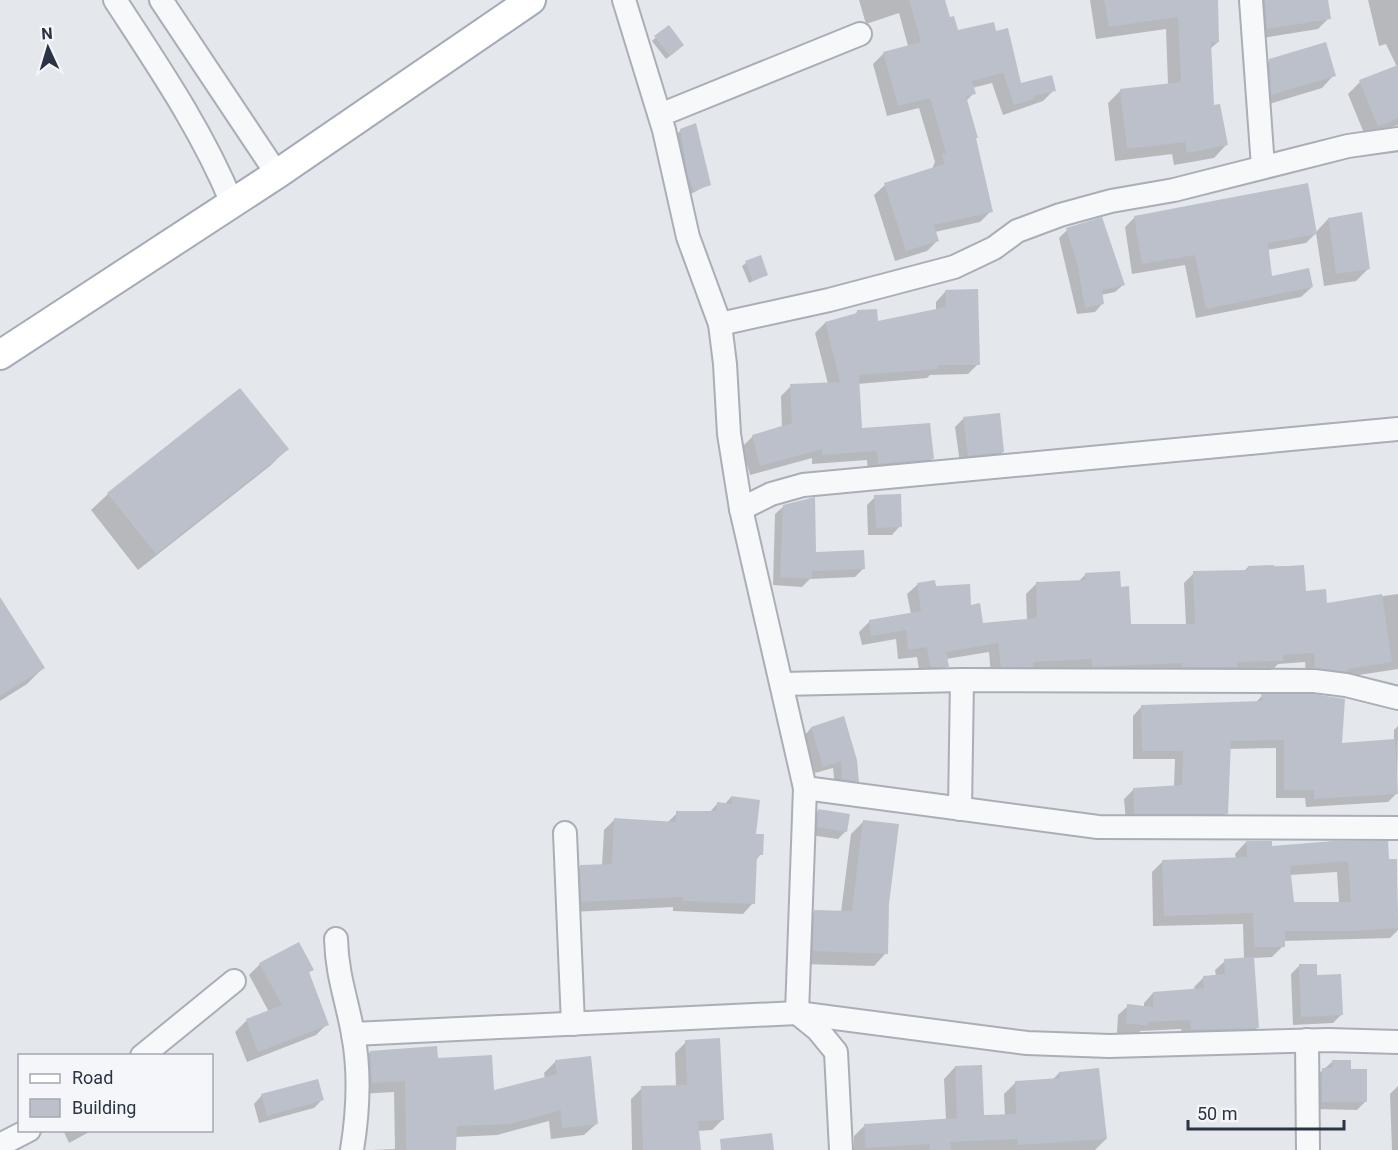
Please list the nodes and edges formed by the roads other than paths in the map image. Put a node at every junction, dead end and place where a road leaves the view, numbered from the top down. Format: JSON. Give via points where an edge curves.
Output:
{"nodes":[{"id":1,"x":115,"y":0,"type":"edge"},
{"id":2,"x":161,"y":0,"type":"edge"},
{"id":3,"x":531,"y":0,"type":"edge"},
{"id":4,"x":624,"y":0,"type":"edge"},
{"id":5,"x":1251,"y":0,"type":"edge"},
{"id":6,"x":860,"y":34,"type":"dead end"},
{"id":7,"x":660,"y":115,"type":"junction"},
{"id":8,"x":1398,"y":139,"type":"edge"},
{"id":9,"x":1263,"y":167,"type":"junction"},
{"id":10,"x":277,"y":174,"type":"junction"},
{"id":11,"x":232,"y":203,"type":"junction"},
{"id":12,"x":720,"y":324,"type":"junction"},
{"id":13,"x":0,"y":355,"type":"edge"},
{"id":14,"x":1398,"y":429,"type":"edge"},
{"id":15,"x":741,"y":509,"type":"junction"},
{"id":16,"x":962,"y":680,"type":"junction"},
{"id":17,"x":782,"y":684,"type":"junction"},
{"id":18,"x":1398,"y":698,"type":"edge"},
{"id":19,"x":805,"y":788,"type":"junction"},
{"id":20,"x":960,"y":809,"type":"junction"},
{"id":21,"x":1398,"y":828,"type":"edge"},
{"id":22,"x":564,"y":833,"type":"dead end"},
{"id":23,"x":336,"y":939,"type":"dead end"},
{"id":24,"x":234,"y":981,"type":"dead end"},
{"id":25,"x":797,"y":1013,"type":"junction"},
{"id":26,"x":573,"y":1024,"type":"junction"},
{"id":27,"x":353,"y":1034,"type":"junction"},
{"id":28,"x":1307,"y":1040,"type":"junction"},
{"id":29,"x":1398,"y":1042,"type":"edge"},
{"id":30,"x":144,"y":1054,"type":"edge"},
{"id":31,"x":27,"y":1132,"type":"edge"},
{"id":32,"x":0,"y":1145,"type":"edge"},
{"id":33,"x":352,"y":1150,"type":"edge"},
{"id":34,"x":841,"y":1150,"type":"edge"},
{"id":35,"x":1308,"y":1150,"type":"edge"}],
"edges":[{"from":1,"to":11,"type":"street","via":[[213,157]]},
{"from":2,"to":10,"type":"street"},
{"from":3,"to":10,"type":"main road"},
{"from":4,"to":7,"type":"street"},
{"from":5,"to":9,"type":"street"},
{"from":6,"to":7,"type":"street"},
{"from":7,"to":12,"type":"street","via":[[688,237]]},
{"from":8,"to":9,"type":"street","via":[[1348,146]]},
{"from":9,"to":12,"type":"street","via":[[1060,215],[1017,231],[994,248],[954,267]]},
{"from":10,"to":11,"type":"main road"},
{"from":11,"to":13,"type":"main road"},
{"from":12,"to":15,"type":"street","via":[[729,434]]},
{"from":14,"to":15,"type":"street","via":[[803,485],[771,494]]},
{"from":15,"to":17,"type":"street"},
{"from":16,"to":17,"type":"street"},
{"from":16,"to":18,"type":"street","via":[[1314,681]]},
{"from":16,"to":20,"type":"street"},
{"from":17,"to":19,"type":"street"},
{"from":19,"to":20,"type":"street"},
{"from":19,"to":25,"type":"street"},
{"from":20,"to":21,"type":"street","via":[[1098,828]]},
{"from":22,"to":26,"type":"street"},
{"from":23,"to":27,"type":"street","via":[[337,969]]},
{"from":24,"to":30,"type":"street"},
{"from":25,"to":26,"type":"street"},
{"from":25,"to":28,"type":"street","via":[[1028,1042],[1109,1046]]},
{"from":25,"to":34,"type":"street","via":[[836,1052]]},
{"from":26,"to":27,"type":"street"},
{"from":27,"to":33,"type":"street","via":[[357,1121]]},
{"from":28,"to":29,"type":"street"},
{"from":28,"to":35,"type":"street"},
{"from":31,"to":32,"type":"street"}]}
